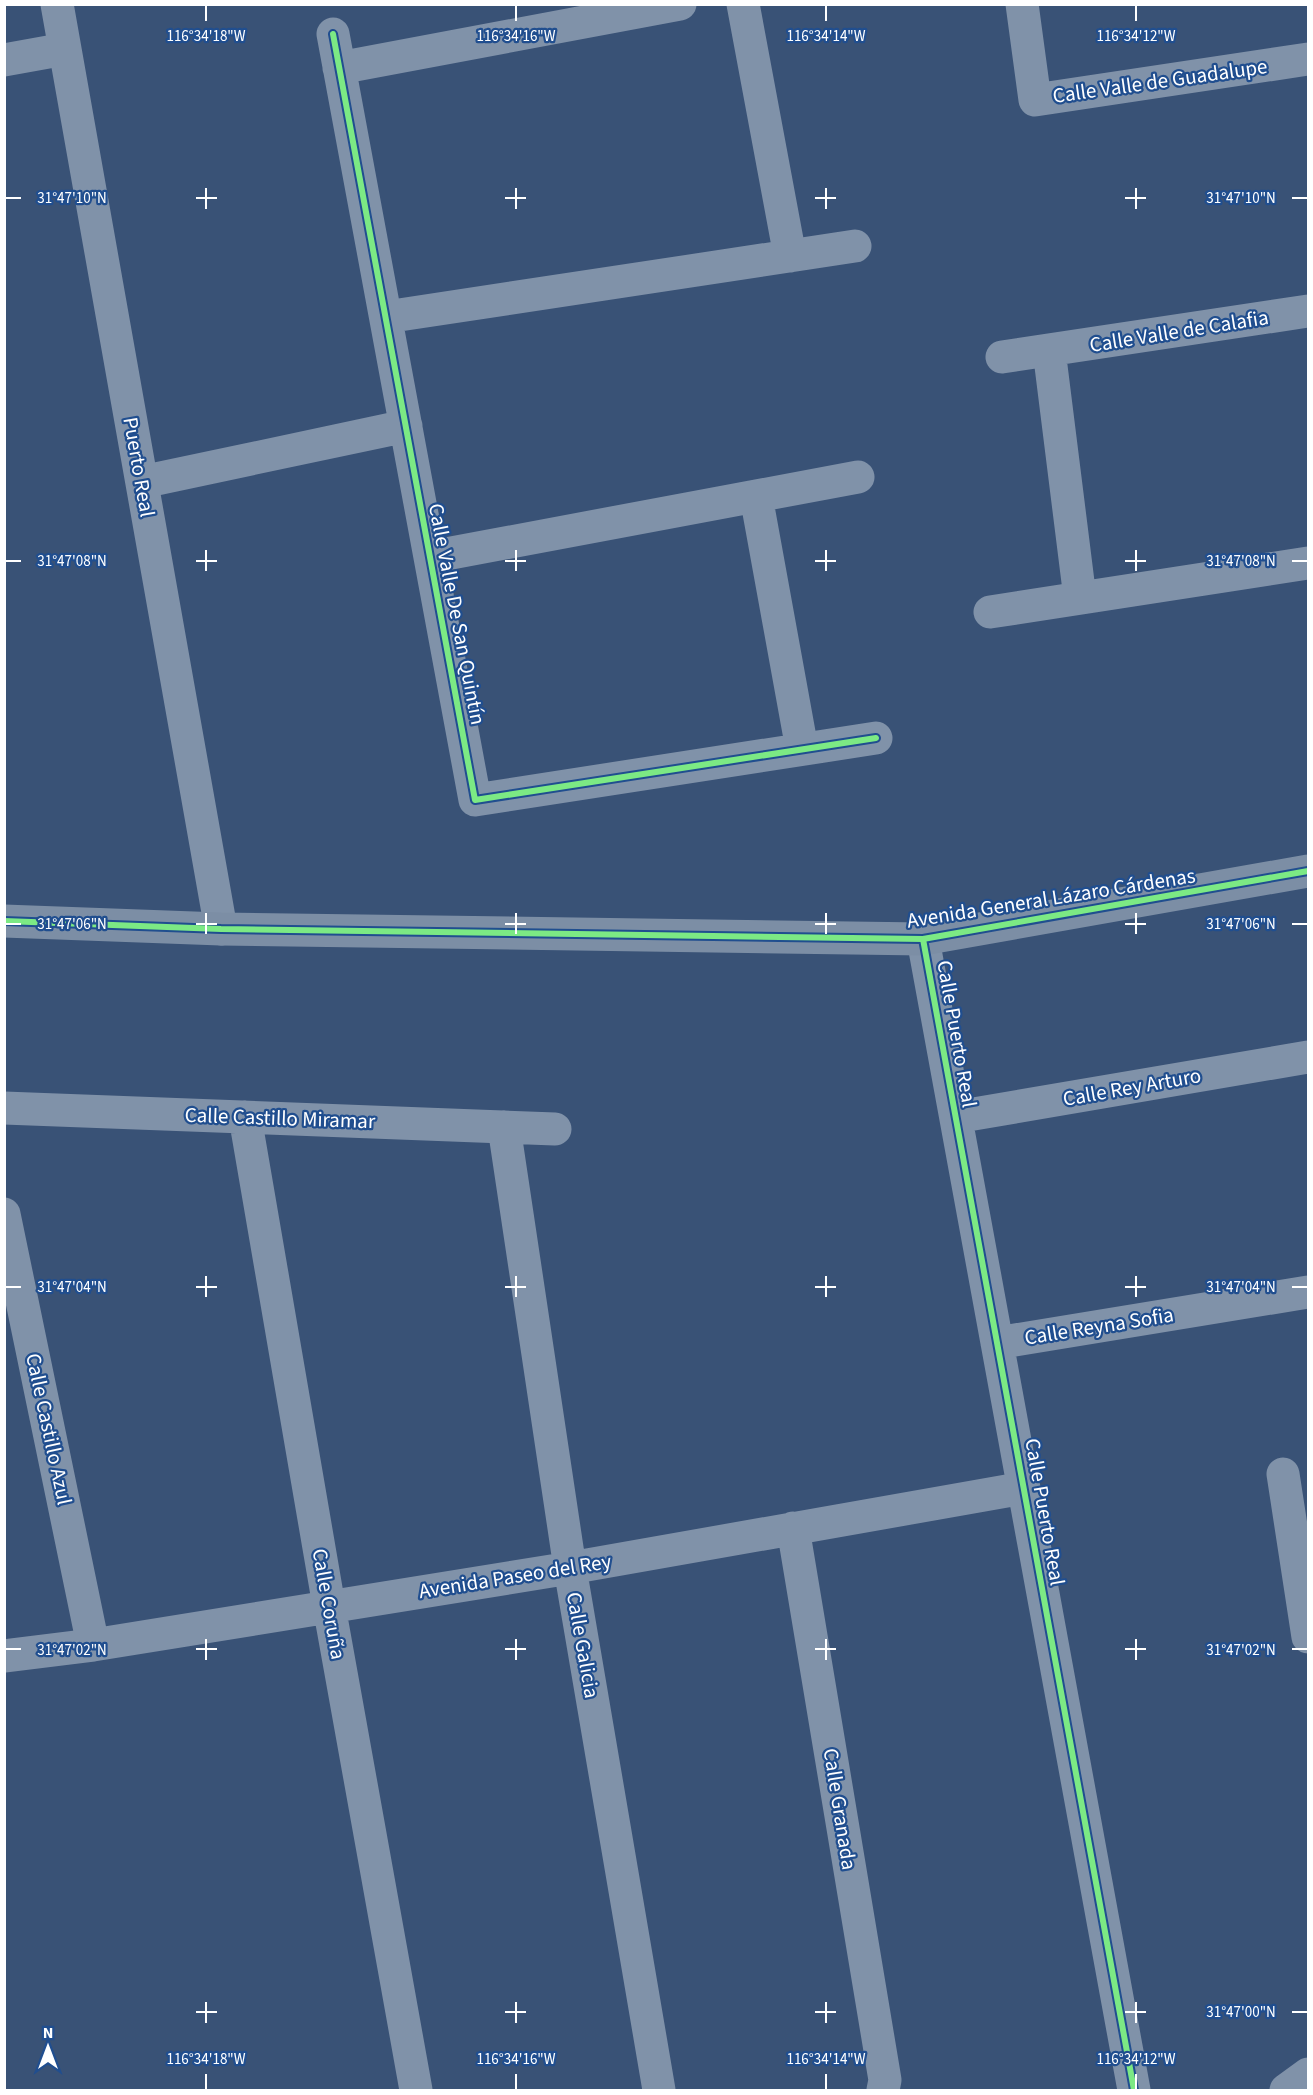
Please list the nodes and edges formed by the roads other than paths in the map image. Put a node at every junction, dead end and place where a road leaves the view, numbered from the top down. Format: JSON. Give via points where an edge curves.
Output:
{"nodes":[{"id":1,"x":57,"y":4,"type":"edge"},
{"id":2,"x":680,"y":4,"type":"edge"},
{"id":3,"x":743,"y":4,"type":"edge"},
{"id":4,"x":1022,"y":4,"type":"edge"},
{"id":5,"x":333,"y":34,"type":"dead end"},
{"id":6,"x":65,"y":49,"type":"junction"},
{"id":7,"x":1308,"y":59,"type":"edge"},
{"id":8,"x":4,"y":60,"type":"edge"},
{"id":9,"x":339,"y":68,"type":"junction"},
{"id":10,"x":855,"y":246,"type":"dead end"},
{"id":11,"x":790,"y":256,"type":"junction"},
{"id":12,"x":1308,"y":311,"type":"edge"},
{"id":13,"x":386,"y":317,"type":"junction"},
{"id":14,"x":1049,"y":350,"type":"junction"},
{"id":15,"x":1002,"y":357,"type":"dead end"},
{"id":16,"x":406,"y":426,"type":"junction"},
{"id":17,"x":858,"y":477,"type":"dead end"},
{"id":18,"x":142,"y":482,"type":"junction"},
{"id":19,"x":756,"y":496,"type":"junction"},
{"id":20,"x":430,"y":557,"type":"junction"},
{"id":21,"x":1308,"y":562,"type":"edge"},
{"id":22,"x":1080,"y":598,"type":"junction"},
{"id":23,"x":990,"y":612,"type":"dead end"},
{"id":24,"x":876,"y":738,"type":"dead end"},
{"id":25,"x":802,"y":749,"type":"junction"},
{"id":26,"x":1308,"y":871,"type":"edge"},
{"id":27,"x":4,"y":921,"type":"edge"},
{"id":28,"x":221,"y":929,"type":"junction"},
{"id":29,"x":923,"y":939,"type":"junction"},
{"id":30,"x":1308,"y":1057,"type":"edge"},
{"id":31,"x":4,"y":1108,"type":"edge"},
{"id":32,"x":246,"y":1117,"type":"junction"},
{"id":33,"x":956,"y":1117,"type":"junction"},
{"id":34,"x":504,"y":1127,"type":"junction"},
{"id":35,"x":555,"y":1129,"type":"dead end"},
{"id":36,"x":4,"y":1214,"type":"edge"},
{"id":37,"x":1308,"y":1292,"type":"edge"},
{"id":38,"x":997,"y":1343,"type":"junction"},
{"id":39,"x":1283,"y":1474,"type":"dead end"},
{"id":40,"x":1024,"y":1488,"type":"junction"},
{"id":41,"x":1300,"y":1527,"type":"edge"},
{"id":42,"x":793,"y":1528,"type":"junction"},
{"id":43,"x":570,"y":1568,"type":"junction"},
{"id":44,"x":329,"y":1606,"type":"junction"},
{"id":45,"x":1308,"y":1637,"type":"edge"},
{"id":46,"x":93,"y":1645,"type":"junction"},
{"id":47,"x":4,"y":1656,"type":"edge"},
{"id":48,"x":1308,"y":2074,"type":"edge"},
{"id":49,"x":416,"y":2091,"type":"edge"},
{"id":50,"x":660,"y":2091,"type":"edge"},
{"id":51,"x":883,"y":2091,"type":"edge"},
{"id":52,"x":1134,"y":2091,"type":"edge"},
{"id":53,"x":1286,"y":2091,"type":"edge"}],
"edges":[{"from":1,"to":6,"type":"street","name":"Puerto Real"},
{"from":2,"to":9,"type":"street"},
{"from":3,"to":11,"type":"street"},
{"from":4,"to":7,"type":"street","name":"Calle Valle de Guadalupe","via":[[1035,100]]},
{"from":5,"to":9,"type":"street","name":"Calle Valle De San Quintín"},
{"from":6,"to":8,"type":"street"},
{"from":6,"to":18,"type":"street","name":"Puerto Real"},
{"from":9,"to":13,"type":"street","name":"Calle Valle De San Quintín"},
{"from":10,"to":11,"type":"street"},
{"from":11,"to":13,"type":"street"},
{"from":12,"to":14,"type":"street","name":"Calle Valle de Calafia"},
{"from":13,"to":16,"type":"street","name":"Calle Valle De San Quintín"},
{"from":14,"to":15,"type":"street","name":"Calle Valle de Calafia"},
{"from":14,"to":22,"type":"street"},
{"from":16,"to":18,"type":"street"},
{"from":16,"to":20,"type":"street","name":"Calle Valle De San Quintín"},
{"from":17,"to":19,"type":"street","name":"Calle Valle De San Quintín"},
{"from":18,"to":28,"type":"street","name":"Puerto Real"},
{"from":19,"to":20,"type":"street","name":"Calle Valle De San Quintín"},
{"from":19,"to":25,"type":"street"},
{"from":20,"to":25,"type":"street","name":"Calle Valle De San Quintín","via":[[475,800]]},
{"from":21,"to":22,"type":"street"},
{"from":22,"to":23,"type":"street"},
{"from":24,"to":25,"type":"street","name":"Calle Valle De San Quintín"},
{"from":26,"to":29,"type":"street","name":"Avenida General Lázaro Cárdenas"},
{"from":27,"to":28,"type":"street","name":"Avenida General Lázaro Cárdenas"},
{"from":28,"to":29,"type":"street","name":"Avenida General Lázaro Cárdenas"},
{"from":29,"to":33,"type":"street","name":"Calle Puerto Real"},
{"from":30,"to":33,"type":"street","name":"Calle Rey Arturo"},
{"from":31,"to":32,"type":"street","name":"Calle Castillo Miramar"},
{"from":32,"to":34,"type":"street","name":"Calle Castillo Miramar"},
{"from":32,"to":44,"type":"street","name":"Calle Coruña"},
{"from":33,"to":38,"type":"street","name":"Calle Puerto Real"},
{"from":34,"to":35,"type":"street","name":"Calle Castillo Miramar"},
{"from":34,"to":43,"type":"street","name":"Calle Galicia"},
{"from":36,"to":46,"type":"street","name":"Calle Castillo Azul"},
{"from":37,"to":38,"type":"street","name":"Calle Reyna Sofia"},
{"from":38,"to":40,"type":"street","name":"Calle Puerto Real"},
{"from":39,"to":41,"type":"street"},
{"from":40,"to":42,"type":"street","name":"Avenida Paseo del Rey"},
{"from":40,"to":52,"type":"street","name":"Calle Puerto Real"},
{"from":41,"to":45,"type":"street"},
{"from":42,"to":43,"type":"street","name":"Avenida Paseo del Rey"},
{"from":42,"to":51,"type":"street","name":"Calle Granada","via":[[885,2080]]},
{"from":43,"to":44,"type":"street","name":"Avenida Paseo del Rey"},
{"from":43,"to":50,"type":"street","name":"Calle Galicia"},
{"from":44,"to":46,"type":"street","name":"Avenida Paseo del Rey"},
{"from":44,"to":49,"type":"street","name":"Calle Coruña"},
{"from":46,"to":47,"type":"street","name":"Avenida Paseo del Rey"},
{"from":48,"to":53,"type":"street"}]}
